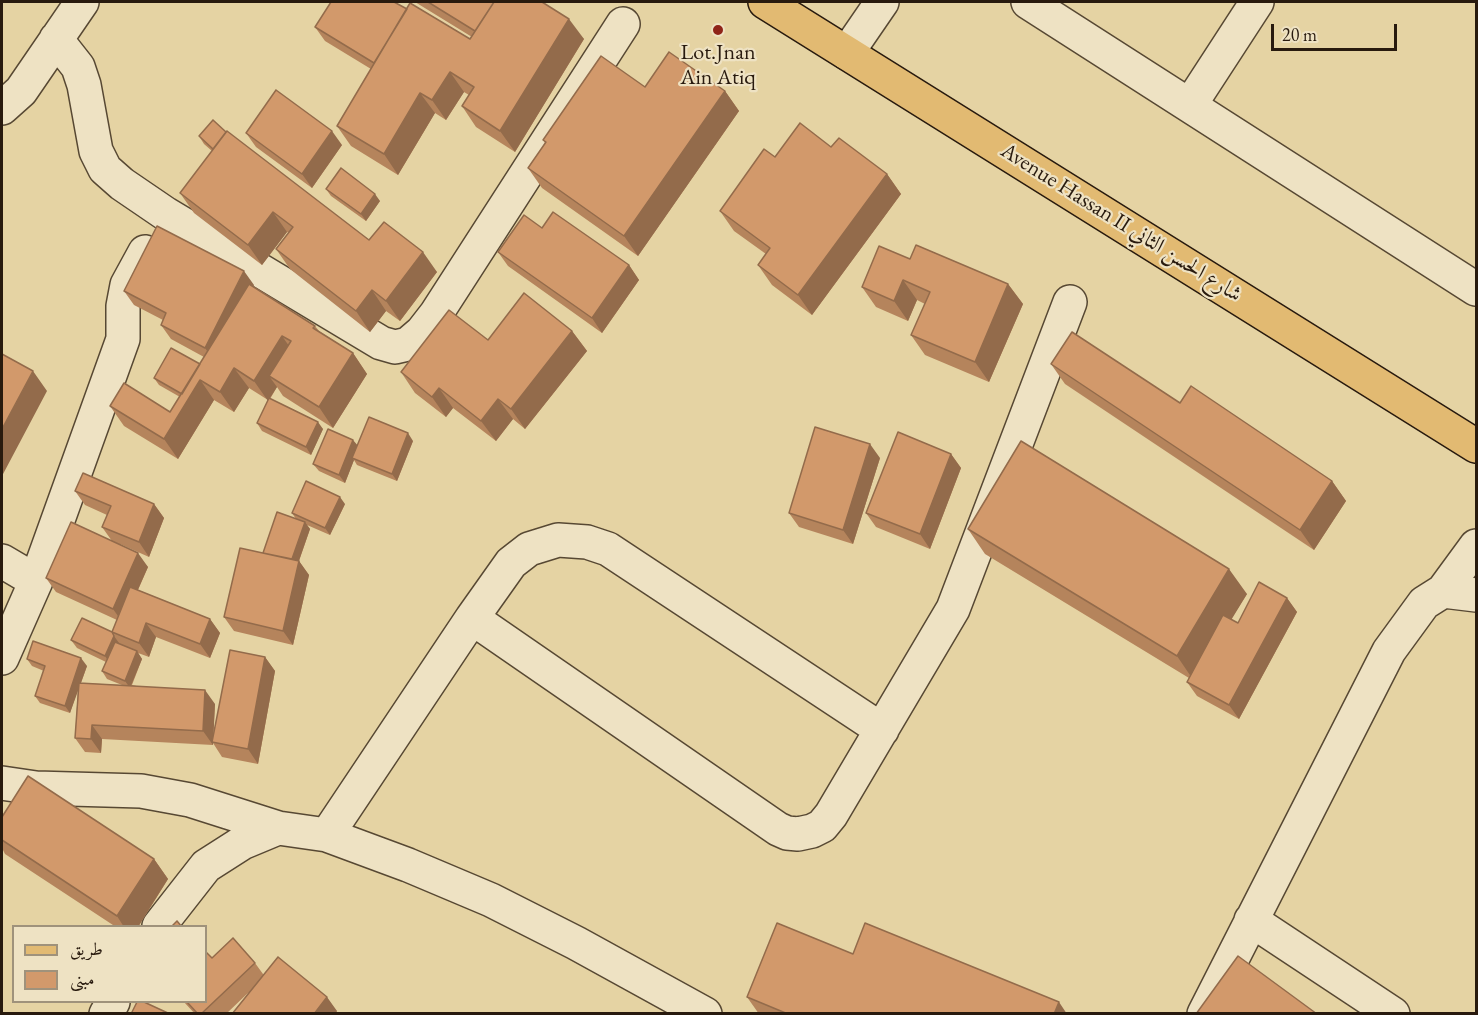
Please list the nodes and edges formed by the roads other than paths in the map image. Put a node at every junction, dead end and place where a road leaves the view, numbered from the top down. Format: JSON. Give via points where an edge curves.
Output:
{"nodes":[{"id":1,"x":82,"y":2,"type":"edge"},
{"id":2,"x":882,"y":2,"type":"edge"},
{"id":3,"x":1028,"y":2,"type":"edge"},
{"id":4,"x":1257,"y":2,"type":"edge"},
{"id":5,"x":774,"y":4,"type":"edge"},
{"id":6,"x":623,"y":24,"type":"dead end"},
{"id":7,"x":56,"y":39,"type":"junction"},
{"id":8,"x":848,"y":52,"type":"junction"},
{"id":9,"x":1190,"y":105,"type":"junction"},
{"id":10,"x":2,"y":108,"type":"edge"},
{"id":11,"x":166,"y":214,"type":"junction"},
{"id":12,"x":1476,"y":289,"type":"edge"},
{"id":13,"x":1070,"y":302,"type":"dead end"},
{"id":14,"x":1476,"y":446,"type":"edge"},
{"id":15,"x":1476,"y":546,"type":"edge"},
{"id":16,"x":2,"y":561,"type":"edge"},
{"id":17,"x":36,"y":580,"type":"junction"},
{"id":18,"x":1443,"y":591,"type":"junction"},
{"id":19,"x":1476,"y":595,"type":"edge"},
{"id":20,"x":472,"y":618,"type":"junction"},
{"id":21,"x":2,"y":658,"type":"edge"},
{"id":22,"x":882,"y":730,"type":"junction"},
{"id":23,"x":2,"y":783,"type":"edge"},
{"id":24,"x":278,"y":828,"type":"junction"},
{"id":25,"x":327,"y":835,"type":"junction"},
{"id":26,"x":1251,"y":920,"type":"junction"},
{"id":27,"x":161,"y":925,"type":"edge"},
{"id":28,"x":668,"y":1005,"type":"edge"},
{"id":29,"x":705,"y":1014,"type":"edge"},
{"id":30,"x":1204,"y":1014,"type":"edge"},
{"id":31,"x":1393,"y":1014,"type":"edge"}],
"edges":[{"from":1,"to":7,"type":"street"},
{"from":2,"to":8,"type":"street"},
{"from":3,"to":9,"type":"street"},
{"from":4,"to":9,"type":"street"},
{"from":5,"to":8,"type":"main road","name":"Avenue Hassan II شارع الحسن الثاني"},
{"from":6,"to":11,"type":"street","via":[[436,314],[408,344],[395,347],[381,342]]},
{"from":7,"to":10,"type":"street","via":[[21,91]]},
{"from":7,"to":11,"type":"street","via":[[78,67],[96,151],[105,169]]},
{"from":8,"to":14,"type":"main road","name":"Avenue Hassan II شارع الحسن الثاني"},
{"from":9,"to":12,"type":"street"},
{"from":11,"to":17,"type":"street","via":[[128,285],[123,306],[123,339]]},
{"from":13,"to":22,"type":"street","via":[[953,609]]},
{"from":15,"to":18,"type":"street"},
{"from":16,"to":17,"type":"street"},
{"from":17,"to":21,"type":"street"},
{"from":18,"to":19,"type":"street"},
{"from":18,"to":26,"type":"street","via":[[1424,603],[1389,651]]},
{"from":20,"to":22,"type":"street","via":[[512,563],[528,549],[558,540],[587,542],[608,549]]},
{"from":20,"to":22,"type":"street","via":[[787,833],[822,826]]},
{"from":20,"to":25,"type":"street"},
{"from":23,"to":24,"type":"street","via":[[36,788],[141,791],[190,800]]},
{"from":24,"to":25,"type":"street"},
{"from":24,"to":27,"type":"street","via":[[242,843],[206,866]]},
{"from":25,"to":28,"type":"street","via":[[491,900],[576,942]]},
{"from":26,"to":30,"type":"street"},
{"from":26,"to":31,"type":"street"},
{"from":28,"to":29,"type":"street"}]}
